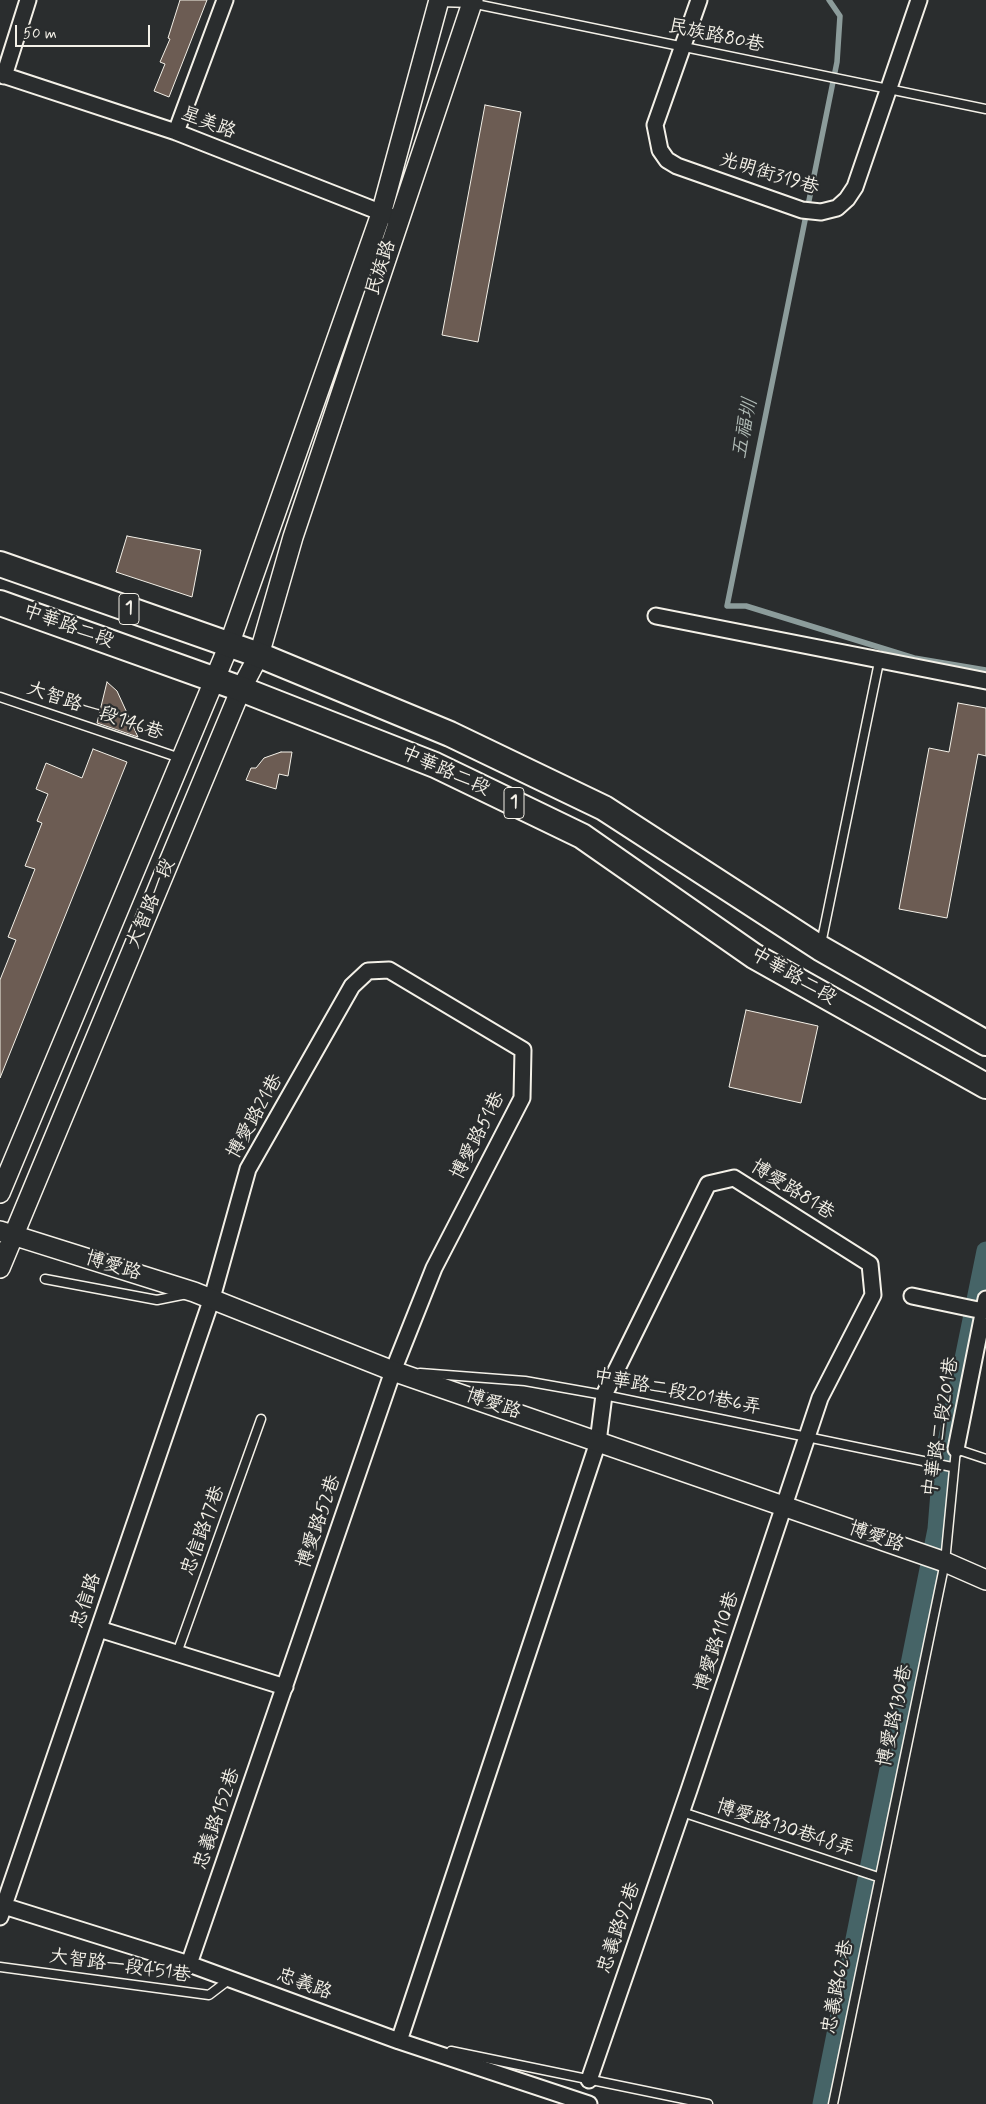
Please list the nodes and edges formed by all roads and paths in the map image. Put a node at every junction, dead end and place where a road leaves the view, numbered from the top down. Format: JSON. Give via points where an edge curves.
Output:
{"nodes":[{"id":1,"x":28,"y":0,"type":"edge"},
{"id":2,"x":225,"y":0,"type":"edge"},
{"id":3,"x":699,"y":0,"type":"edge"},
{"id":4,"x":919,"y":0,"type":"edge"},
{"id":5,"x":436,"y":1,"type":"edge"},
{"id":6,"x":472,"y":2,"type":"edge"},
{"id":7,"x":683,"y":47,"type":"junction"},
{"id":8,"x":2,"y":75,"type":"edge"},
{"id":9,"x":888,"y":89,"type":"junction"},
{"id":10,"x":986,"y":110,"type":"edge"},
{"id":11,"x":176,"y":132,"type":"junction"},
{"id":12,"x":390,"y":216,"type":"junction"},
{"id":13,"x":270,"y":532,"type":"joint"},
{"id":14,"x":293,"y":536,"type":"joint"},
{"id":15,"x":0,"y":564,"type":"edge"},
{"id":16,"x":0,"y":603,"type":"edge"},
{"id":17,"x":656,"y":616,"type":"dead end"},
{"id":18,"x":229,"y":645,"type":"junction"},
{"id":19,"x":259,"y":655,"type":"junction"},
{"id":20,"x":879,"y":662,"type":"junction"},
{"id":21,"x":213,"y":679,"type":"junction"},
{"id":22,"x":986,"y":681,"type":"edge"},
{"id":23,"x":241,"y":689,"type":"junction"},
{"id":24,"x":0,"y":698,"type":"edge"},
{"id":25,"x":180,"y":758,"type":"junction"},
{"id":26,"x":820,"y":948,"type":"junction"},
{"id":27,"x":368,"y":971,"type":"joint"},
{"id":28,"x":986,"y":1043,"type":"edge"},
{"id":29,"x":986,"y":1086,"type":"edge"},
{"id":30,"x":0,"y":1193,"type":"edge"},
{"id":31,"x":7,"y":1234,"type":"edge"},
{"id":32,"x":0,"y":1268,"type":"edge"},
{"id":33,"x":45,"y":1279,"type":"dead end"},
{"id":34,"x":194,"y":1292,"type":"junction"},
{"id":35,"x":912,"y":1296,"type":"dead end"},
{"id":36,"x":212,"y":1298,"type":"junction"},
{"id":37,"x":984,"y":1305,"type":"edge"},
{"id":38,"x":394,"y":1371,"type":"junction"},
{"id":39,"x":604,"y":1395,"type":"junction"},
{"id":40,"x":261,"y":1419,"type":"dead end"},
{"id":41,"x":807,"y":1435,"type":"junction"},
{"id":42,"x":598,"y":1442,"type":"junction"},
{"id":43,"x":956,"y":1448,"type":"junction"},
{"id":44,"x":986,"y":1459,"type":"edge"},
{"id":45,"x":952,"y":1467,"type":"junction"},
{"id":46,"x":784,"y":1506,"type":"junction"},
{"id":47,"x":945,"y":1562,"type":"junction"},
{"id":48,"x":986,"y":1580,"type":"edge"},
{"id":49,"x":99,"y":1629,"type":"junction"},
{"id":50,"x":177,"y":1653,"type":"junction"},
{"id":51,"x":285,"y":1687,"type":"junction"},
{"id":52,"x":689,"y":1790,"type":"joint"},
{"id":53,"x":682,"y":1812,"type":"junction"},
{"id":54,"x":878,"y":1877,"type":"junction"},
{"id":55,"x":2,"y":1912,"type":"edge"},
{"id":56,"x":189,"y":1964,"type":"junction"},
{"id":57,"x":0,"y":1967,"type":"edge"},
{"id":58,"x":230,"y":1979,"type":"junction"},
{"id":59,"x":399,"y":2041,"type":"junction"},
{"id":60,"x":588,"y":2080,"type":"junction"},
{"id":61,"x":589,"y":2104,"type":"edge"},
{"id":62,"x":708,"y":2104,"type":"edge"},
{"id":63,"x":833,"y":2104,"type":"edge"}],
"edges":[{"from":1,"to":8,"type":"street"},
{"from":2,"to":11,"type":"street"},
{"from":3,"to":7,"type":"street","name":"光明街319巷"},
{"from":4,"to":9,"type":"street","name":"光明街319巷"},
{"from":5,"to":6,"type":"lane","name":"民族路80巷"},
{"from":5,"to":12,"type":"street","name":"民族路"},
{"from":6,"to":7,"type":"lane","name":"民族路80巷"},
{"from":6,"to":12,"type":"street","name":"民族路"},
{"from":7,"to":9,"type":"lane","name":"民族路80巷"},
{"from":7,"to":9,"type":"street","name":"光明街319巷","via":[[655,125],[660,150],[667,160],[809,211],[837,208],[855,187]]},
{"from":8,"to":11,"type":"street","name":"星美路"},
{"from":9,"to":10,"type":"lane","name":"民族路80巷"},
{"from":11,"to":12,"type":"street","name":"星美路"},
{"from":12,"to":13,"type":"street","name":"民族路"},
{"from":12,"to":14,"type":"street","name":"民族路"},
{"from":13,"to":18,"type":"street","name":"大智路一段"},
{"from":14,"to":19,"type":"street","name":"大智路一段"},
{"from":15,"to":18,"type":"main road","name":"中華路二段","number":"1"},
{"from":16,"to":21,"type":"main road","name":"中華路二段","number":"1"},
{"from":17,"to":20,"type":"street"},
{"from":18,"to":19,"type":"main road","name":"中華路二段","number":"1"},
{"from":18,"to":21,"type":"street","name":"大智路一段"},
{"from":19,"to":23,"type":"street","name":"大智路一段"},
{"from":19,"to":26,"type":"main road","name":"中華路二段","number":"1","via":[[450,734],[604,808]]},
{"from":20,"to":22,"type":"street"},
{"from":20,"to":26,"type":"lane"},
{"from":21,"to":23,"type":"main road","name":"中華路二段","number":"1"},
{"from":21,"to":25,"type":"street","name":"大智路一段"},
{"from":23,"to":29,"type":"main road","name":"中華路二段","number":"1","via":[[435,765],[582,836],[754,956]]},
{"from":23,"to":31,"type":"street","name":"大智路一段"},
{"from":24,"to":25,"type":"lane","name":"大智路一段146巷"},
{"from":25,"to":30,"type":"street","name":"大智路一段"},
{"from":26,"to":28,"type":"main road","name":"中華路二段","number":"1"},
{"from":27,"to":36,"type":"street","name":"博愛路21巷","via":[[352,986],[248,1169]]},
{"from":27,"to":38,"type":"street","name":"博愛路51巷","via":[[390,970],[524,1050],[522,1098],[434,1268]]},
{"from":31,"to":32,"type":"street","name":"大智路一段"},
{"from":31,"to":34,"type":"street","name":"博愛路"},
{"from":33,"to":34,"type":"lane","via":[[156,1300]]},
{"from":34,"to":36,"type":"street","name":"博愛路"},
{"from":35,"to":37,"type":"street"},
{"from":36,"to":38,"type":"street","name":"博愛路"},
{"from":36,"to":49,"type":"street","name":"忠信路"},
{"from":37,"to":43,"type":"street","name":"中華路二段201巷"},
{"from":38,"to":39,"type":"lane","name":"中華路二段201巷6弄","via":[[525,1381]]},
{"from":38,"to":42,"type":"street","name":"博愛路"},
{"from":38,"to":51,"type":"street","name":"博愛路52巷"},
{"from":39,"to":41,"type":"lane","name":"中華路二段201巷6弄"},
{"from":39,"to":41,"type":"street","name":"博愛路81巷","via":[[708,1184],[734,1178],[870,1264],[873,1295],[820,1398]]},
{"from":39,"to":42,"type":"street","name":"博愛路81巷"},
{"from":40,"to":50,"type":"lane","name":"忠信路17巷"},
{"from":41,"to":45,"type":"lane","name":"中華路二段201巷6弄"},
{"from":41,"to":46,"type":"street","name":"博愛路81巷"},
{"from":42,"to":46,"type":"street","name":"博愛路"},
{"from":42,"to":59,"type":"street","name":"博愛路81巷"},
{"from":43,"to":44,"type":"lane"},
{"from":43,"to":45,"type":"lane","name":"中華路二段201巷"},
{"from":45,"to":47,"type":"lane","name":"中華路二段201巷"},
{"from":46,"to":47,"type":"street","name":"博愛路"},
{"from":46,"to":52,"type":"street","name":"博愛路110巷"},
{"from":47,"to":48,"type":"street","name":"博愛路"},
{"from":47,"to":54,"type":"lane","name":"博愛路130巷"},
{"from":49,"to":50,"type":"street"},
{"from":49,"to":55,"type":"street","name":"忠信路"},
{"from":50,"to":51,"type":"street"},
{"from":51,"to":56,"type":"street","name":"忠義路152巷"},
{"from":52,"to":53,"type":"street","name":"忠義路92巷"},
{"from":53,"to":54,"type":"lane","name":"博愛路130巷48弄"},
{"from":53,"to":60,"type":"street","name":"忠義路92巷"},
{"from":54,"to":63,"type":"lane","name":"忠義路62巷"},
{"from":55,"to":56,"type":"street","name":"忠義路"},
{"from":56,"to":58,"type":"street","name":"忠義路"},
{"from":57,"to":58,"type":"lane","name":"大智路一段451巷","via":[[209,1995]]},
{"from":58,"to":59,"type":"street","name":"忠義路"},
{"from":59,"to":60,"type":"lane"},
{"from":59,"to":61,"type":"street","name":"忠義路"},
{"from":60,"to":62,"type":"lane"}]}
